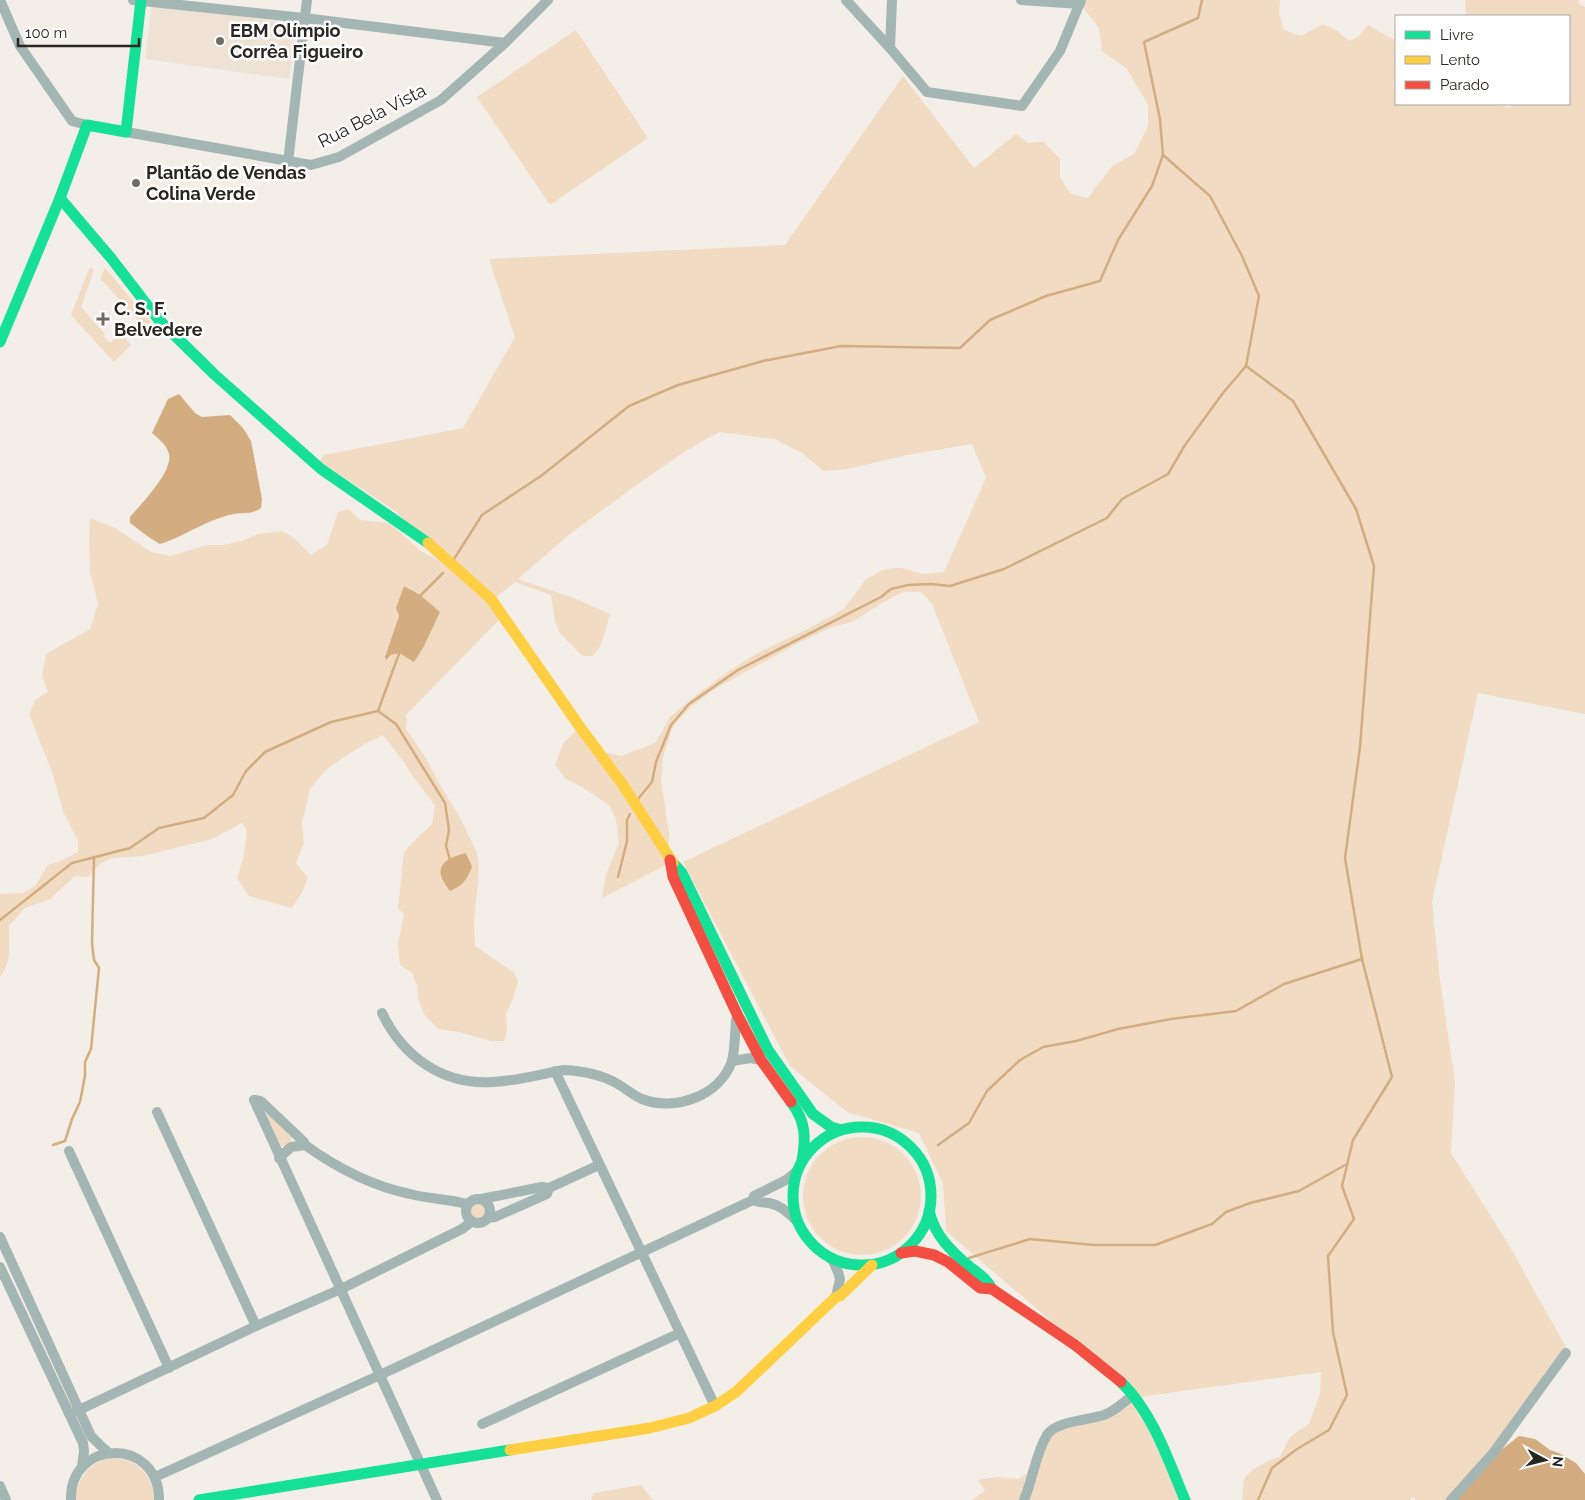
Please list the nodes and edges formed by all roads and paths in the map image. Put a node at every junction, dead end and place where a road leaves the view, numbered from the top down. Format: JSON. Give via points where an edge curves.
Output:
{"nodes":[{"id":1,"x":0,"y":0,"type":"edge"},
{"id":2,"x":138,"y":0,"type":"edge"},
{"id":3,"x":307,"y":0,"type":"edge"},
{"id":4,"x":548,"y":0,"type":"edge"},
{"id":5,"x":846,"y":0,"type":"edge"},
{"id":6,"x":892,"y":0,"type":"edge"},
{"id":7,"x":1021,"y":0,"type":"edge"},
{"id":8,"x":1080,"y":2,"type":"edge"},
{"id":9,"x":304,"y":18,"type":"junction"},
{"id":10,"x":505,"y":44,"type":"junction"},
{"id":11,"x":890,"y":48,"type":"junction"},
{"id":12,"x":87,"y":125,"type":"junction"},
{"id":13,"x":126,"y":132,"type":"junction"},
{"id":14,"x":288,"y":162,"type":"junction"},
{"id":15,"x":60,"y":198,"type":"junction"},
{"id":16,"x":0,"y":342,"type":"edge"},
{"id":17,"x":670,"y":860,"type":"junction"},
{"id":18,"x":382,"y":1013,"type":"dead end"},
{"id":19,"x":738,"y":1016,"type":"junction"},
{"id":20,"x":761,"y":1060,"type":"junction"},
{"id":21,"x":732,"y":1061,"type":"junction"},
{"id":22,"x":555,"y":1071,"type":"junction"},
{"id":23,"x":157,"y":1112,"type":"dead end"},
{"id":24,"x":841,"y":1130,"type":"junction"},
{"id":25,"x":305,"y":1145,"type":"junction"},
{"id":26,"x":69,"y":1151,"type":"dead end"},
{"id":27,"x":279,"y":1158,"type":"junction"},
{"id":28,"x":599,"y":1165,"type":"junction"},
{"id":29,"x":800,"y":1166,"type":"junction"},
{"id":30,"x":549,"y":1188,"type":"junction"},
{"id":31,"x":481,"y":1199,"type":"junction"},
{"id":32,"x":753,"y":1200,"type":"junction"},
{"id":33,"x":467,"y":1204,"type":"junction"},
{"id":34,"x":929,"y":1211,"type":"junction"},
{"id":35,"x":488,"y":1218,"type":"junction"},
{"id":36,"x":470,"y":1222,"type":"junction"},
{"id":37,"x":798,"y":1222,"type":"junction"},
{"id":38,"x":0,"y":1237,"type":"edge"},
{"id":39,"x":641,"y":1252,"type":"junction"},
{"id":40,"x":901,"y":1253,"type":"junction"},
{"id":41,"x":832,"y":1259,"type":"junction"},
{"id":42,"x":872,"y":1265,"type":"junction"},
{"id":43,"x":16,"y":1270,"type":"junction"},
{"id":44,"x":1,"y":1271,"type":"edge"},
{"id":45,"x":341,"y":1289,"type":"junction"},
{"id":46,"x":992,"y":1289,"type":"junction"},
{"id":47,"x":836,"y":1297,"type":"junction"},
{"id":48,"x":256,"y":1326,"type":"junction"},
{"id":49,"x":680,"y":1333,"type":"junction"},
{"id":50,"x":1566,"y":1353,"type":"dead end"},
{"id":51,"x":169,"y":1368,"type":"junction"},
{"id":52,"x":380,"y":1375,"type":"junction"},
{"id":53,"x":1133,"y":1395,"type":"junction"},
{"id":54,"x":715,"y":1406,"type":"junction"},
{"id":55,"x":74,"y":1412,"type":"junction"},
{"id":56,"x":482,"y":1424,"type":"dead end"},
{"id":57,"x":109,"y":1453,"type":"junction"},
{"id":58,"x":422,"y":1465,"type":"junction"},
{"id":59,"x":82,"y":1467,"type":"junction"},
{"id":60,"x":154,"y":1477,"type":"junction"},
{"id":61,"x":0,"y":1486,"type":"edge"},
{"id":62,"x":6,"y":1500,"type":"edge"},
{"id":63,"x":71,"y":1500,"type":"edge"},
{"id":64,"x":159,"y":1500,"type":"edge"},
{"id":65,"x":199,"y":1500,"type":"edge"},
{"id":66,"x":438,"y":1500,"type":"edge"},
{"id":67,"x":1024,"y":1500,"type":"edge"},
{"id":68,"x":1185,"y":1500,"type":"edge"},
{"id":69,"x":1451,"y":1500,"type":"edge"}],
"edges":[{"from":1,"to":12,"type":"street","via":[[20,46],[72,122]]},
{"from":2,"to":9,"type":"street"},
{"from":2,"to":13,"type":"street","via":[[140,22]]},
{"from":3,"to":9,"type":"street"},
{"from":4,"to":10,"type":"street","name":"Rua Bela Vista"},
{"from":5,"to":11,"type":"street"},
{"from":6,"to":11,"type":"street"},
{"from":7,"to":8,"type":"street"},
{"from":8,"to":11,"type":"street","via":[[1060,52],[1022,106],[927,92]]},
{"from":9,"to":10,"type":"street"},
{"from":9,"to":14,"type":"street"},
{"from":10,"to":14,"type":"street","name":"Rua Bela Vista","via":[[441,100],[339,157],[311,165]]},
{"from":12,"to":13,"type":"street","name":"Rua Bela Vista"},
{"from":12,"to":15,"type":"street"},
{"from":13,"to":14,"type":"street","name":"Rua Bela Vista"},
{"from":15,"to":16,"type":"street"},
{"from":15,"to":17,"type":"street","via":[[158,319],[215,375],[321,469],[430,544],[491,599],[623,785]]},
{"from":17,"to":19,"type":"street","via":[[673,877]]},
{"from":17,"to":24,"type":"street","via":[[682,873],[768,1050],[813,1114]]},
{"from":18,"to":22,"type":"street","via":[[409,1052],[449,1076],[471,1082],[494,1082]]},
{"from":19,"to":20,"type":"street"},
{"from":19,"to":21,"type":"street"},
{"from":20,"to":21,"type":"street"},
{"from":20,"to":29,"type":"street","via":[[801,1118],[805,1141]]},
{"from":21,"to":22,"type":"street","via":[[710,1089],[694,1098],[669,1104],[644,1099],[595,1074]]},
{"from":22,"to":28,"type":"street"},
{"from":23,"to":48,"type":"street"},
{"from":24,"to":29,"type":"street","via":[[811,1149]]},
{"from":24,"to":34,"type":"street","via":[[862,1127],[882,1130],[909,1145],[926,1170],[931,1191]]},
{"from":25,"to":27,"type":"street","via":[[291,1148]]},
{"from":25,"to":27,"type":"street","via":[[260,1100],[254,1100]]},
{"from":25,"to":33,"type":"street","via":[[339,1167],[376,1184],[408,1194]]},
{"from":26,"to":51,"type":"street"},
{"from":27,"to":45,"type":"street"},
{"from":28,"to":30,"type":"street"},
{"from":28,"to":39,"type":"street"},
{"from":29,"to":32,"type":"street","via":[[786,1180],[754,1196]]},
{"from":29,"to":37,"type":"street","via":[[794,1181],[793,1202]]},
{"from":30,"to":31,"type":"street"},
{"from":30,"to":35,"type":"street","via":[[546,1194],[496,1218]]},
{"from":31,"to":33,"type":"street"},
{"from":31,"to":35,"type":"street","via":[[488,1204]]},
{"from":32,"to":37,"type":"street","via":[[779,1206]]},
{"from":32,"to":39,"type":"street"},
{"from":33,"to":36,"type":"street","via":[[465,1212]]},
{"from":34,"to":40,"type":"street","via":[[916,1239]]},
{"from":34,"to":46,"type":"street","via":[[931,1222],[945,1244],[990,1282]]},
{"from":35,"to":36,"type":"street","via":[[482,1223]]},
{"from":36,"to":45,"type":"street","via":[[462,1229]]},
{"from":37,"to":41,"type":"street","via":[[811,1244]]},
{"from":38,"to":43,"type":"street"},
{"from":39,"to":49,"type":"street"},
{"from":39,"to":52,"type":"street"},
{"from":40,"to":42,"type":"street"},
{"from":40,"to":46,"type":"street","via":[[934,1254],[980,1288]]},
{"from":41,"to":42,"type":"street","via":[[852,1265]]},
{"from":41,"to":47,"type":"street","via":[[840,1279]]},
{"from":42,"to":47,"type":"street"},
{"from":43,"to":44,"type":"street"},
{"from":43,"to":55,"type":"street"},
{"from":44,"to":55,"type":"street"},
{"from":45,"to":48,"type":"street"},
{"from":45,"to":52,"type":"street"},
{"from":46,"to":53,"type":"street","via":[[1075,1345]]},
{"from":47,"to":54,"type":"street","via":[[736,1392]]},
{"from":48,"to":51,"type":"street"},
{"from":49,"to":54,"type":"street"},
{"from":49,"to":56,"type":"street"},
{"from":50,"to":69,"type":"street","via":[[1494,1452]]},
{"from":51,"to":55,"type":"street"},
{"from":52,"to":58,"type":"street"},
{"from":52,"to":60,"type":"street"},
{"from":53,"to":67,"type":"street","via":[[1105,1414],[1074,1421],[1049,1432],[1041,1446]]},
{"from":53,"to":68,"type":"street","via":[[1156,1433]]},
{"from":54,"to":58,"type":"street","via":[[690,1418],[650,1428]]},
{"from":55,"to":57,"type":"street","via":[[91,1436]]},
{"from":55,"to":59,"type":"street","via":[[83,1443]]},
{"from":57,"to":59,"type":"street"},
{"from":57,"to":60,"type":"street","via":[[125,1454],[139,1460]]},
{"from":58,"to":65,"type":"street"},
{"from":58,"to":66,"type":"street"},
{"from":59,"to":63,"type":"street","via":[[74,1480]]},
{"from":60,"to":64,"type":"street"},
{"from":61,"to":62,"type":"street"}]}
